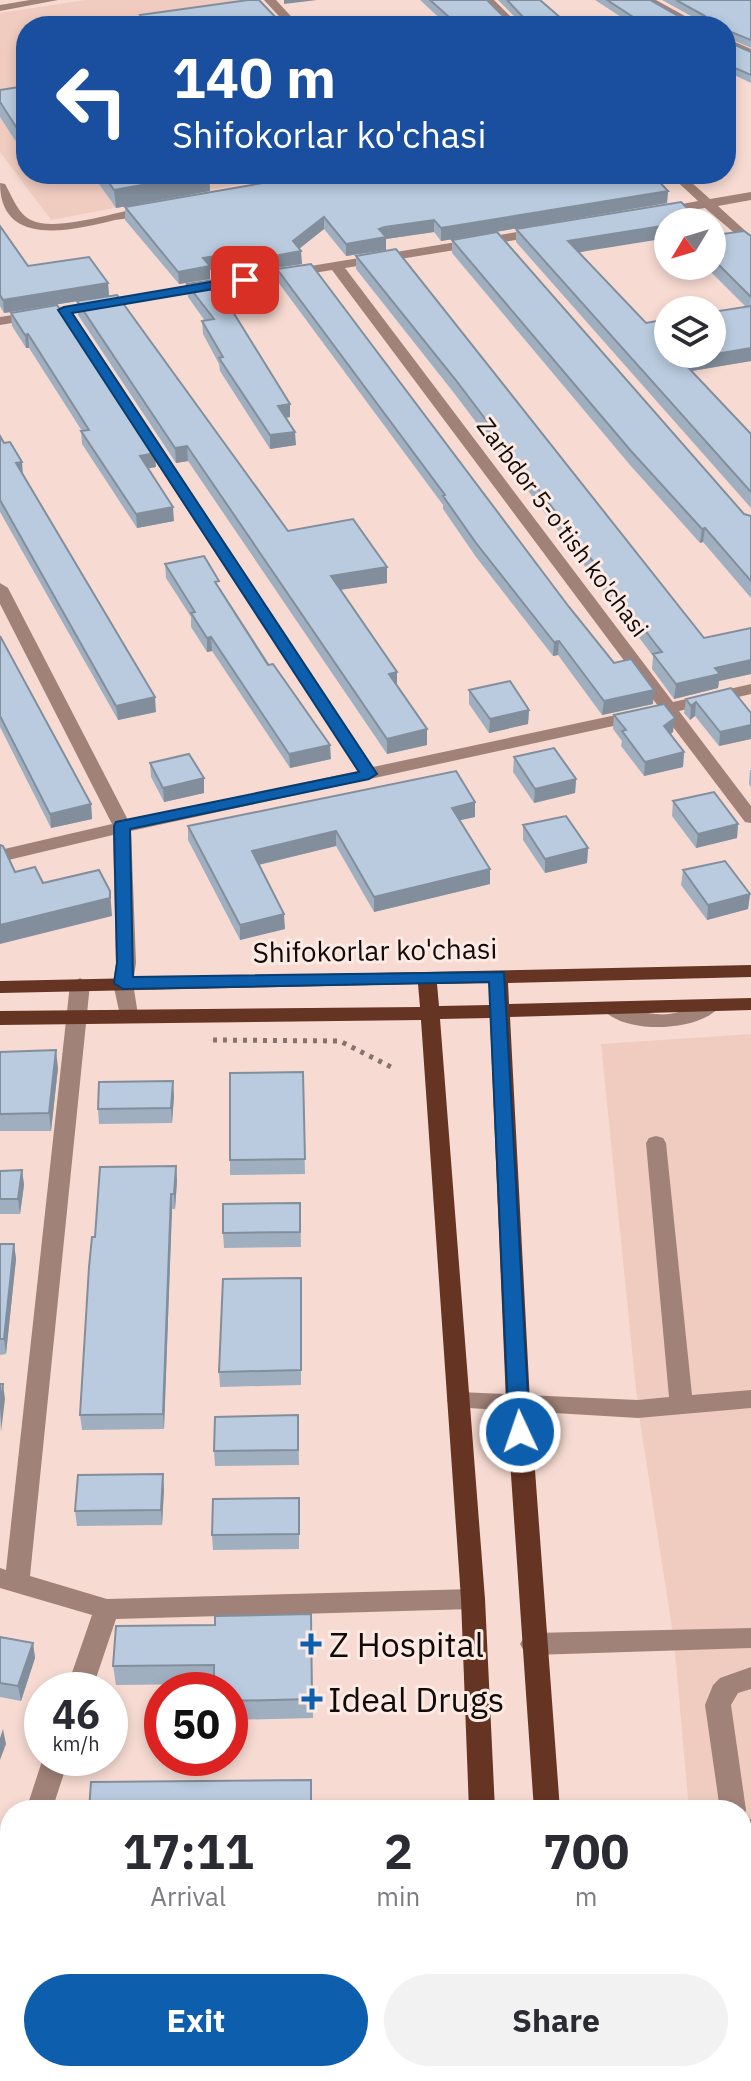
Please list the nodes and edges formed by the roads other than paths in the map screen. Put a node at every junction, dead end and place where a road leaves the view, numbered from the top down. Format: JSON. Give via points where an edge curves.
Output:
{"nodes":[{"id":1,"x":52,"y":0,"type":"edge"},
{"id":2,"x":270,"y":0,"type":"edge"},
{"id":3,"x":488,"y":0,"type":"edge"},
{"id":4,"x":647,"y":0,"type":"edge"},
{"id":5,"x":0,"y":8,"type":"edge"},
{"id":6,"x":285,"y":16,"type":"edge"},
{"id":7,"x":504,"y":16,"type":"edge"},
{"id":8,"x":678,"y":16,"type":"edge"},
{"id":9,"x":686,"y":184,"type":"edge"},
{"id":10,"x":0,"y":187,"type":"edge"},
{"id":11,"x":751,"y":196,"type":"edge"},
{"id":12,"x":708,"y":203,"type":"junction"},
{"id":13,"x":159,"y":207,"type":"edge"},
{"id":14,"x":649,"y":214,"type":"edge"},
{"id":15,"x":561,"y":229,"type":"edge"},
{"id":16,"x":751,"y":243,"type":"edge"},
{"id":17,"x":335,"y":265,"type":"junction"},
{"id":18,"x":64,"y":310,"type":"junction"},
{"id":19,"x":0,"y":321,"type":"edge"},
{"id":20,"x":0,"y":588,"type":"edge"},
{"id":21,"x":751,"y":689,"type":"edge"},
{"id":22,"x":670,"y":709,"type":"junction"},
{"id":23,"x":369,"y":774,"type":"junction"},
{"id":24,"x":751,"y":818,"type":"edge"},
{"id":25,"x":122,"y":826,"type":"junction"},
{"id":26,"x":0,"y":856,"type":"edge"},
{"id":27,"x":751,"y":971,"type":"edge"},
{"id":28,"x":498,"y":976,"type":"junction"},
{"id":29,"x":427,"y":978,"type":"junction"},
{"id":30,"x":123,"y":983,"type":"junction"},
{"id":31,"x":80,"y":984,"type":"junction"},
{"id":32,"x":0,"y":987,"type":"edge"},
{"id":33,"x":751,"y":1004,"type":"edge"},
{"id":34,"x":710,"y":1006,"type":"joint"},
{"id":35,"x":613,"y":1009,"type":"joint"},
{"id":36,"x":500,"y":1011,"type":"junction"},
{"id":37,"x":428,"y":1013,"type":"junction"},
{"id":38,"x":128,"y":1015,"type":"junction"},
{"id":39,"x":77,"y":1017,"type":"junction"},
{"id":40,"x":0,"y":1018,"type":"edge"},
{"id":41,"x":656,"y":1143,"type":"dead end"},
{"id":42,"x":751,"y":1399,"type":"edge"},
{"id":43,"x":459,"y":1401,"type":"junction"},
{"id":44,"x":518,"y":1402,"type":"junction"},
{"id":45,"x":681,"y":1405,"type":"junction"},
{"id":46,"x":8,"y":1580,"type":"edge"},
{"id":47,"x":473,"y":1599,"type":"junction"},
{"id":48,"x":107,"y":1609,"type":"junction"},
{"id":49,"x":751,"y":1638,"type":"edge"},
{"id":50,"x":533,"y":1644,"type":"junction"},
{"id":51,"x":85,"y":1672,"type":"edge"},
{"id":52,"x":751,"y":1678,"type":"edge"},
{"id":53,"x":50,"y":1776,"type":"edge"},
{"id":54,"x":42,"y":1800,"type":"edge"},
{"id":55,"x":482,"y":1800,"type":"edge"},
{"id":56,"x":546,"y":1800,"type":"edge"},
{"id":57,"x":732,"y":1800,"type":"edge"}],
"edges":[{"from":1,"to":5,"type":"street"},
{"from":2,"to":6,"type":"street"},
{"from":3,"to":7,"type":"street"},
{"from":4,"to":8,"type":"street"},
{"from":9,"to":12,"type":"street"},
{"from":10,"to":13,"type":"street","via":[[23,221],[35,226]]},
{"from":11,"to":12,"type":"street"},
{"from":12,"to":14,"type":"street"},
{"from":12,"to":16,"type":"street"},
{"from":15,"to":17,"type":"street","via":[[507,245]]},
{"from":17,"to":18,"type":"street"},
{"from":17,"to":22,"type":"street","name":"Zarbdor 5-o'tish ko'chasi"},
{"from":18,"to":19,"type":"street"},
{"from":18,"to":23,"type":"street"},
{"from":20,"to":25,"type":"street"},
{"from":21,"to":22,"type":"street"},
{"from":22,"to":23,"type":"street"},
{"from":22,"to":24,"type":"street","name":"Zarbdor 5-o'tish ko'chasi"},
{"from":23,"to":25,"type":"street"},
{"from":25,"to":26,"type":"street"},
{"from":25,"to":30,"type":"street"},
{"from":27,"to":28,"type":"main road","name":"Shifokorlar ko'chasi"},
{"from":28,"to":29,"type":"main road","name":"Shifokorlar ko'chasi"},
{"from":28,"to":36,"type":"main road"},
{"from":29,"to":30,"type":"main road","name":"Shifokorlar ko'chasi"},
{"from":29,"to":37,"type":"main road"},
{"from":30,"to":31,"type":"main road","name":"Shifokorlar ko'chasi"},
{"from":30,"to":38,"type":"street"},
{"from":31,"to":32,"type":"main road","name":"Shifokorlar ko'chasi"},
{"from":31,"to":39,"type":"street"},
{"from":33,"to":34,"type":"main road"},
{"from":34,"to":35,"type":"street","via":[[687,1019],[637,1021]]},
{"from":35,"to":36,"type":"main road"},
{"from":36,"to":37,"type":"main road"},
{"from":36,"to":44,"type":"main road"},
{"from":37,"to":38,"type":"main road"},
{"from":37,"to":43,"type":"main road"},
{"from":38,"to":39,"type":"main road"},
{"from":39,"to":40,"type":"main road"},
{"from":39,"to":46,"type":"street"},
{"from":41,"to":45,"type":"street"},
{"from":42,"to":45,"type":"street"},
{"from":43,"to":44,"type":"street"},
{"from":43,"to":47,"type":"main road"},
{"from":44,"to":45,"type":"street","via":[[638,1409]]},
{"from":44,"to":50,"type":"main road"},
{"from":46,"to":48,"type":"street"},
{"from":47,"to":48,"type":"street"},
{"from":47,"to":55,"type":"main road"},
{"from":48,"to":51,"type":"street"},
{"from":49,"to":50,"type":"street"},
{"from":50,"to":56,"type":"main road"},
{"from":52,"to":57,"type":"street","via":[[729,1683],[718,1705]]},
{"from":53,"to":54,"type":"street"}]}
